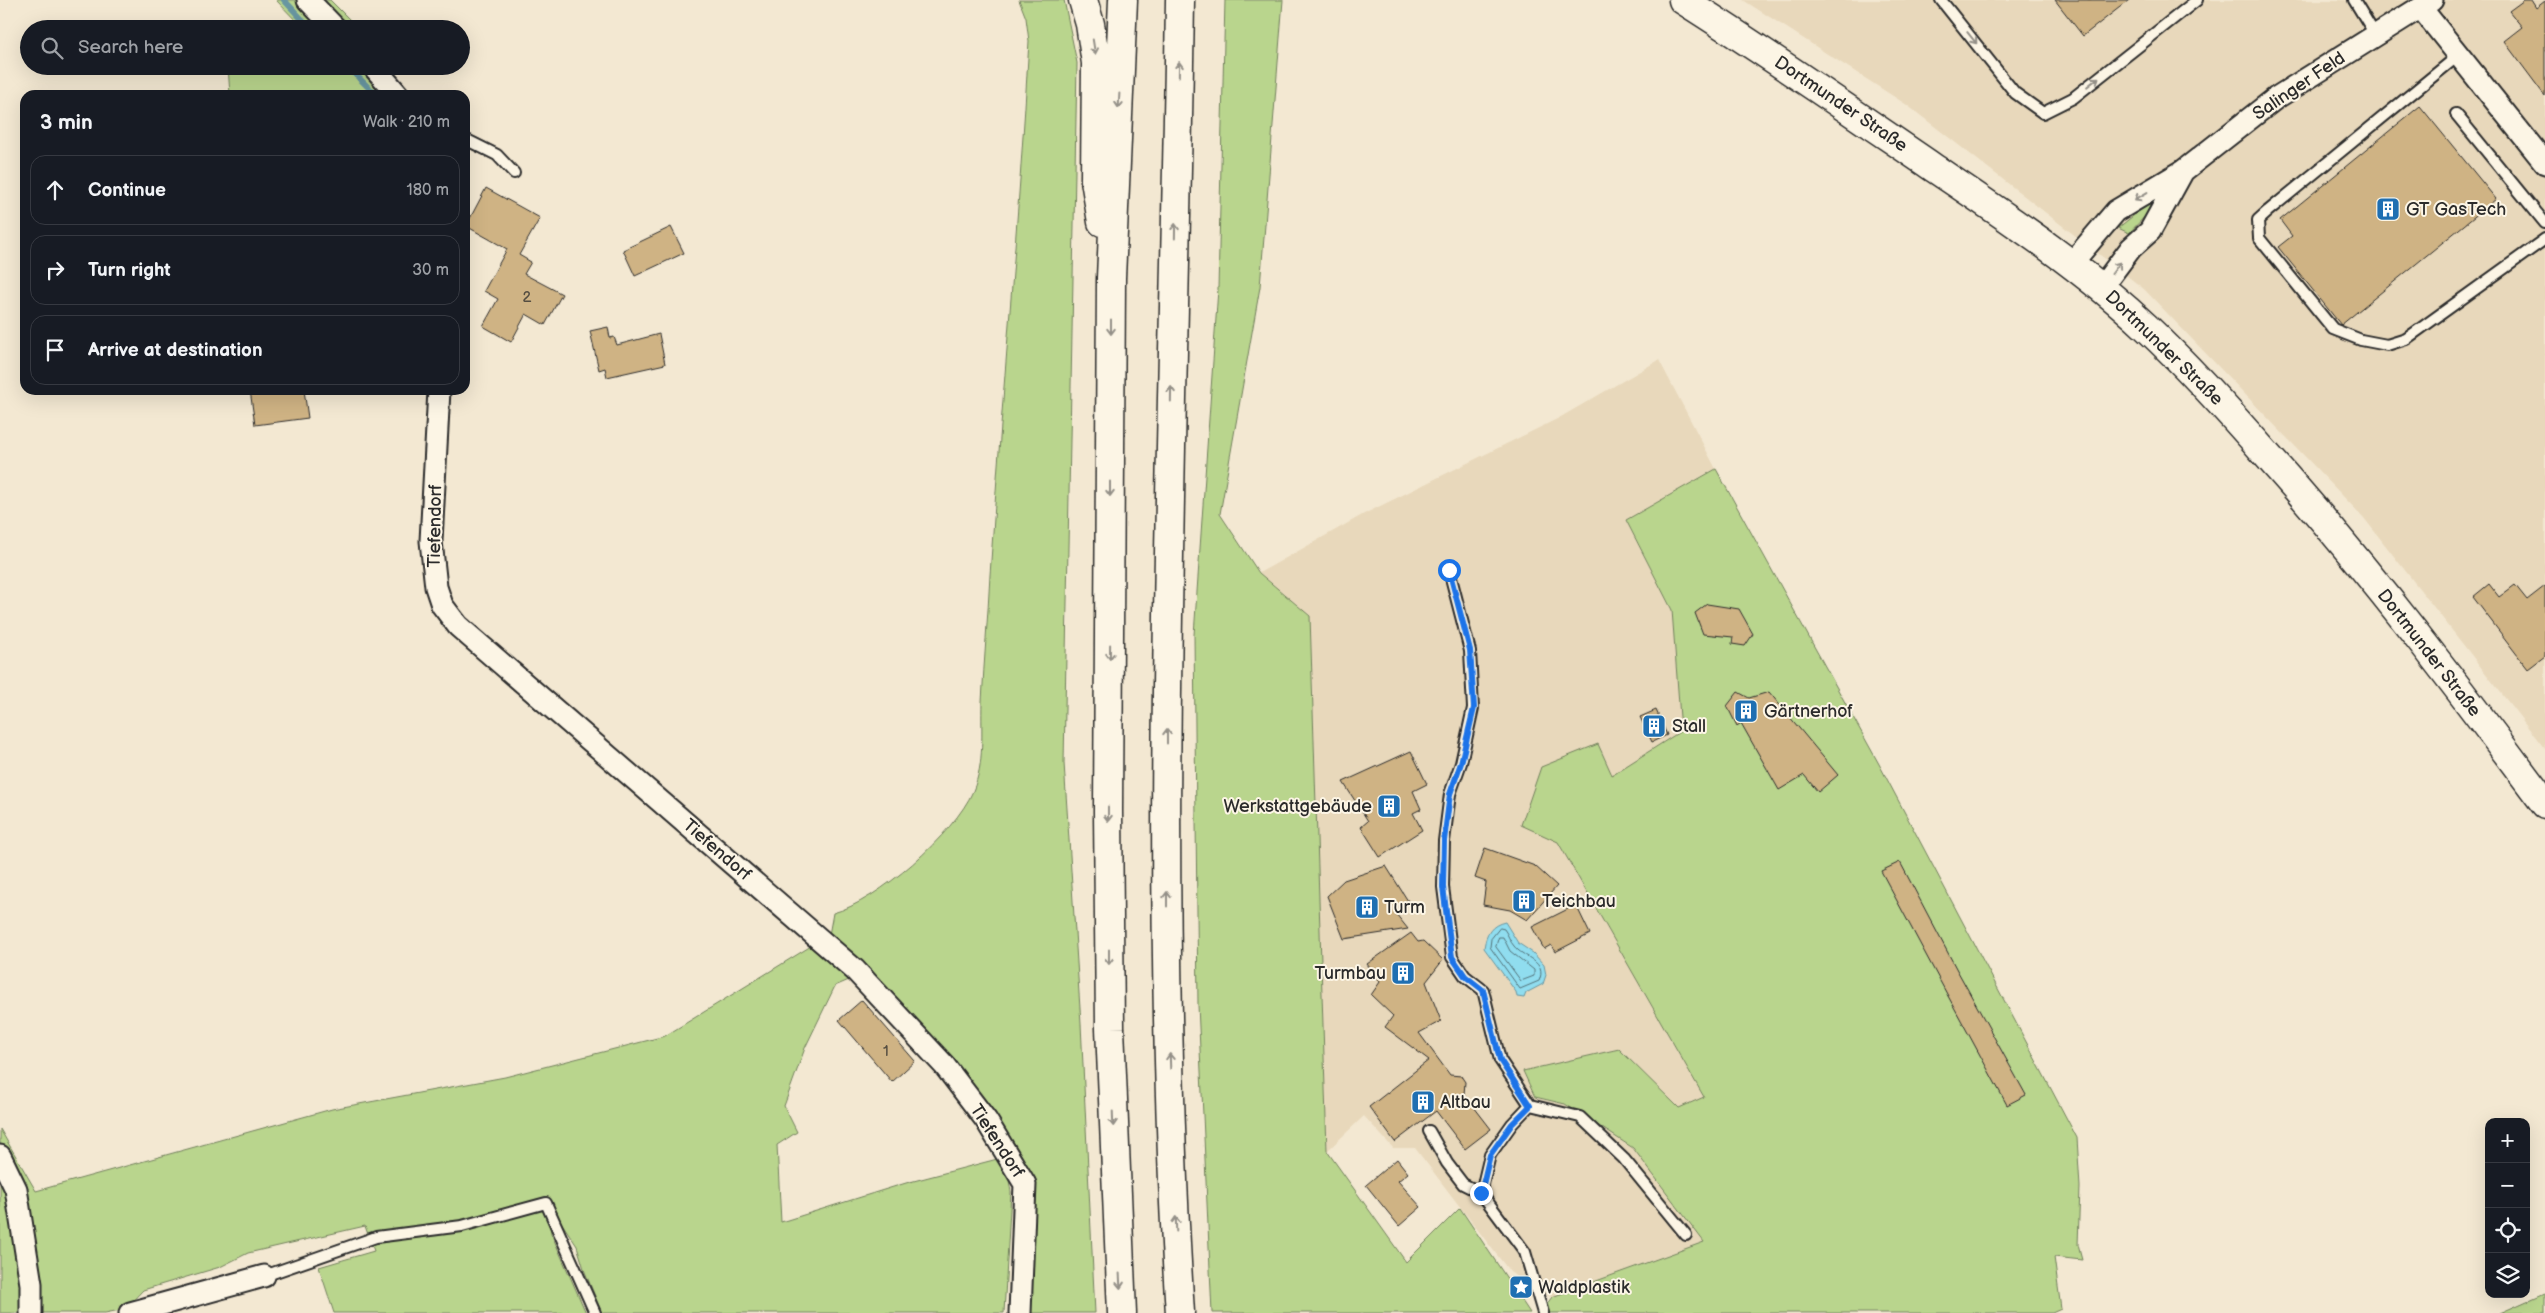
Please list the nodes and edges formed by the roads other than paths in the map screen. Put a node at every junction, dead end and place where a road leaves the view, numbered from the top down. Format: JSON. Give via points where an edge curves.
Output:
{"nodes":[{"id":1,"x":308,"y":0,"type":"edge"},
{"id":2,"x":1083,"y":0,"type":"edge"},
{"id":3,"x":1123,"y":0,"type":"edge"},
{"id":4,"x":1180,"y":0,"type":"edge"},
{"id":5,"x":1683,"y":0,"type":"edge"},
{"id":6,"x":1941,"y":0,"type":"edge"},
{"id":7,"x":2197,"y":0,"type":"edge"},
{"id":8,"x":2354,"y":0,"type":"edge"},
{"id":9,"x":2426,"y":4,"type":"edge"},
{"id":10,"x":327,"y":20,"type":"edge"},
{"id":11,"x":2376,"y":36,"type":"junction"},
{"id":12,"x":2459,"y":55,"type":"junction"},
{"id":13,"x":381,"y":75,"type":"edge"},
{"id":14,"x":394,"y":90,"type":"edge"},
{"id":15,"x":2456,"y":114,"type":"dead end"},
{"id":16,"x":470,"y":142,"type":"edge"},
{"id":17,"x":2545,"y":163,"type":"edge"},
{"id":18,"x":2183,"y":171,"type":"junction"},
{"id":19,"x":514,"y":172,"type":"dead end"},
{"id":20,"x":2545,"y":223,"type":"edge"},
{"id":21,"x":2545,"y":239,"type":"edge"},
{"id":22,"x":2071,"y":264,"type":"junction"},
{"id":23,"x":1111,"y":278,"type":"junction"},
{"id":24,"x":2101,"y":288,"type":"junction"},
{"id":25,"x":439,"y":395,"type":"edge"},
{"id":26,"x":1449,"y":570,"type":"dead end"},
{"id":27,"x":2545,"y":804,"type":"edge"},
{"id":28,"x":1530,"y":1106,"type":"junction"},
{"id":29,"x":1429,"y":1131,"type":"dead end"},
{"id":30,"x":0,"y":1156,"type":"edge"},
{"id":31,"x":1481,"y":1193,"type":"junction"},
{"id":32,"x":1686,"y":1235,"type":"dead end"},
{"id":33,"x":264,"y":1276,"type":"joint"},
{"id":34,"x":31,"y":1313,"type":"edge"},
{"id":35,"x":130,"y":1313,"type":"edge"},
{"id":36,"x":595,"y":1313,"type":"edge"},
{"id":37,"x":1020,"y":1313,"type":"edge"},
{"id":38,"x":1122,"y":1313,"type":"edge"},
{"id":39,"x":1180,"y":1313,"type":"edge"},
{"id":40,"x":1543,"y":1313,"type":"edge"}],
"edges":[{"from":1,"to":10,"type":"street"},
{"from":2,"to":23,"type":"main road","one_way":true,"via":[[1096,63],[1095,180]]},
{"from":3,"to":23,"type":"main road","one_way":true},
{"from":39,"to":4,"type":"main road","one_way":true,"via":[[1168,1023],[1167,826],[1170,433]]},
{"from":5,"to":22,"type":"main road","name":"Dortmunder Straße","via":[[1762,50]]},
{"from":6,"to":7,"type":"lane","one_way":true,"via":[[2015,93],[2043,113],[2073,98]]},
{"from":8,"to":11,"type":"lane"},
{"from":9,"to":11,"type":"street","name":"Salinger Feld"},
{"from":9,"to":12,"type":"street","name":"Salinger Feld"},
{"from":11,"to":18,"type":"street","name":"Salinger Feld","via":[[2276,98]]},
{"from":12,"to":17,"type":"street","name":"Salinger Feld"},
{"from":12,"to":21,"type":"lane","via":[[2258,220],[2259,238],[2333,329],[2361,340],[2387,345],[2406,339]]},
{"from":13,"to":14,"type":"street"},
{"from":15,"to":20,"type":"lane"},
{"from":16,"to":19,"type":"lane","via":[[497,155]]},
{"from":18,"to":22,"type":"street","name":"Salinger Feld","one_way":true,"via":[[2116,211]]},
{"from":24,"to":18,"type":"street","name":"Salinger Feld","one_way":true,"via":[[2131,248],[2150,231]]},
{"from":22,"to":24,"type":"main road","name":"Dortmunder Straße"},
{"from":23,"to":38,"type":"main road","one_way":true,"via":[[1110,1018]]},
{"from":24,"to":27,"type":"main road","name":"Dortmunder Straße","via":[[2146,327],[2217,398],[2319,514]]},
{"from":25,"to":37,"type":"street","name":"Tiefendorf","via":[[431,541],[436,587],[442,605],[458,626],[855,970],[944,1065],[986,1120],[1026,1184]]},
{"from":26,"to":28,"type":"lane","via":[[1470,650],[1474,708],[1450,794],[1444,841],[1443,887],[1452,957],[1465,976],[1483,990],[1500,1060]]},
{"from":28,"to":31,"type":"lane","via":[[1512,1124],[1490,1155]]},
{"from":28,"to":32,"type":"lane","via":[[1580,1117],[1624,1159]]},
{"from":29,"to":31,"type":"lane","via":[[1462,1184]]},
{"from":30,"to":34,"type":"street","via":[[16,1189],[31,1284]]},
{"from":31,"to":40,"type":"lane","via":[[1525,1252]]},
{"from":33,"to":35,"type":"street"},
{"from":33,"to":36,"type":"lane","via":[[376,1237],[462,1226],[546,1203]]}]}
